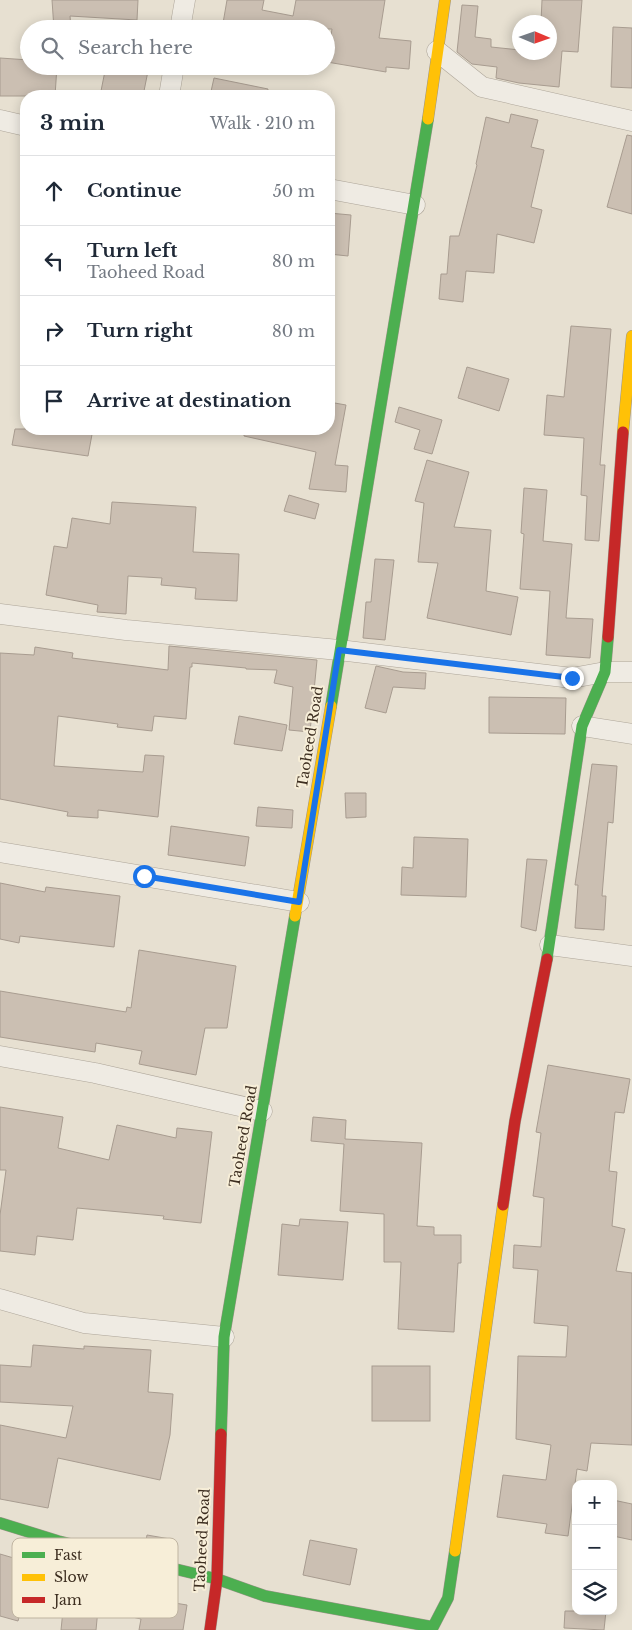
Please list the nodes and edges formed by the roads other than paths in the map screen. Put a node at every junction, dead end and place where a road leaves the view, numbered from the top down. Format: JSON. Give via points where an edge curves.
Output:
{"nodes":[{"id":1,"x":185,"y":0,"type":"edge"},
{"id":2,"x":444,"y":0,"type":"edge"},
{"id":3,"x":182,"y":20,"type":"edge"},
{"id":4,"x":437,"y":51,"type":"junction"},
{"id":5,"x":172,"y":75,"type":"edge"},
{"id":6,"x":170,"y":90,"type":"edge"},
{"id":7,"x":0,"y":120,"type":"edge"},
{"id":8,"x":632,"y":121,"type":"edge"},
{"id":9,"x":20,"y":125,"type":"edge"},
{"id":10,"x":335,"y":189,"type":"edge"},
{"id":11,"x":415,"y":205,"type":"junction"},
{"id":12,"x":632,"y":336,"type":"edge"},
{"id":13,"x":0,"y":614,"type":"edge"},
{"id":14,"x":339,"y":650,"type":"junction"},
{"id":15,"x":605,"y":672,"type":"junction"},
{"id":16,"x":632,"y":672,"type":"edge"},
{"id":17,"x":582,"y":726,"type":"junction"},
{"id":18,"x":632,"y":734,"type":"edge"},
{"id":19,"x":0,"y":852,"type":"edge"},
{"id":20,"x":299,"y":902,"type":"junction"},
{"id":21,"x":550,"y":945,"type":"junction"},
{"id":22,"x":632,"y":956,"type":"edge"},
{"id":23,"x":0,"y":1056,"type":"edge"},
{"id":24,"x":262,"y":1111,"type":"junction"},
{"id":25,"x":0,"y":1298,"type":"edge"},
{"id":26,"x":224,"y":1337,"type":"junction"},
{"id":27,"x":0,"y":1523,"type":"edge"},
{"id":28,"x":48,"y":1538,"type":"edge"},
{"id":29,"x":178,"y":1570,"type":"edge"},
{"id":30,"x":218,"y":1579,"type":"junction"},
{"id":31,"x":210,"y":1630,"type":"edge"}],
"edges":[{"from":1,"to":3,"type":"street"},
{"from":2,"to":4,"type":"street","name":"Taoheed Road"},
{"from":4,"to":8,"type":"street","via":[[482,87]]},
{"from":4,"to":11,"type":"street","name":"Taoheed Road"},
{"from":5,"to":6,"type":"street"},
{"from":7,"to":9,"type":"street"},
{"from":10,"to":11,"type":"street"},
{"from":11,"to":14,"type":"street","name":"Taoheed Road"},
{"from":12,"to":15,"type":"street"},
{"from":13,"to":14,"type":"street","via":[[126,630]]},
{"from":14,"to":15,"type":"street","via":[[572,678]]},
{"from":14,"to":20,"type":"street","name":"Taoheed Road"},
{"from":15,"to":16,"type":"street"},
{"from":15,"to":17,"type":"street"},
{"from":17,"to":18,"type":"street"},
{"from":17,"to":21,"type":"street"},
{"from":19,"to":20,"type":"street"},
{"from":20,"to":24,"type":"street","name":"Taoheed Road"},
{"from":21,"to":22,"type":"street"},
{"from":21,"to":30,"type":"street","via":[[515,1121],[448,1598],[433,1627],[265,1596]]},
{"from":23,"to":24,"type":"street","via":[[95,1073]]},
{"from":24,"to":26,"type":"street","name":"Taoheed Road"},
{"from":25,"to":26,"type":"street","via":[[84,1323]]},
{"from":26,"to":30,"type":"street","name":"Taoheed Road"},
{"from":27,"to":28,"type":"street"},
{"from":29,"to":30,"type":"street"},
{"from":30,"to":31,"type":"street","name":"Taoheed Road"}]}
